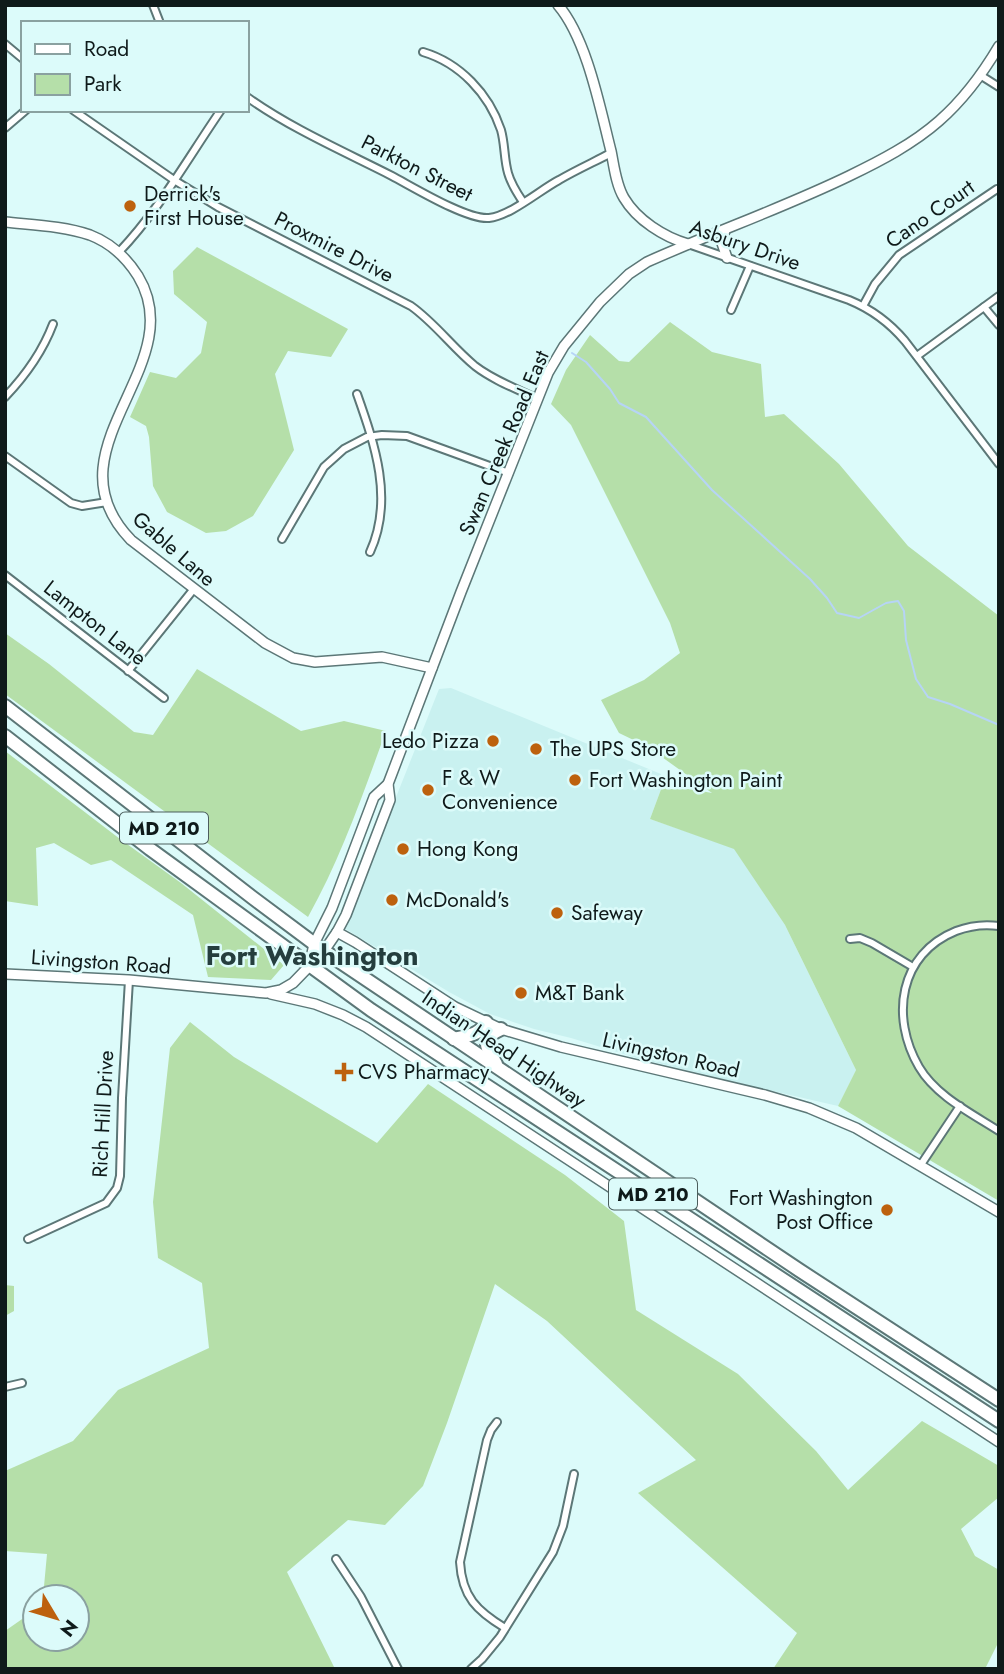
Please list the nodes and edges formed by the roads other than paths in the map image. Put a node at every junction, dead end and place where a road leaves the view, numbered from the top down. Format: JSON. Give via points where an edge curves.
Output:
{"nodes":[{"id":1,"x":558,"y":5,"type":"edge"},
{"id":2,"x":5,"y":44,"type":"edge"},
{"id":3,"x":999,"y":46,"type":"edge"},
{"id":4,"x":423,"y":52,"type":"dead end"},
{"id":5,"x":21,"y":57,"type":"edge"},
{"id":6,"x":980,"y":75,"type":"junction"},
{"id":7,"x":999,"y":87,"type":"edge"},
{"id":8,"x":248,"y":98,"type":"edge"},
{"id":9,"x":24,"y":112,"type":"edge"},
{"id":10,"x":77,"y":112,"type":"edge"},
{"id":11,"x":220,"y":112,"type":"edge"},
{"id":12,"x":5,"y":128,"type":"edge"},
{"id":13,"x":611,"y":153,"type":"junction"},
{"id":14,"x":174,"y":180,"type":"junction"},
{"id":15,"x":997,"y":189,"type":"edge"},
{"id":16,"x":523,"y":202,"type":"junction"},
{"id":17,"x":5,"y":222,"type":"edge"},
{"id":18,"x":725,"y":230,"type":"junction"},
{"id":19,"x":688,"y":244,"type":"junction"},
{"id":20,"x":119,"y":252,"type":"junction"},
{"id":21,"x":727,"y":258,"type":"junction"},
{"id":22,"x":750,"y":266,"type":"junction"},
{"id":23,"x":999,"y":296,"type":"edge"},
{"id":24,"x":863,"y":306,"type":"junction"},
{"id":25,"x":984,"y":307,"type":"junction"},
{"id":26,"x":731,"y":310,"type":"dead end"},
{"id":27,"x":53,"y":324,"type":"dead end"},
{"id":28,"x":999,"y":325,"type":"edge"},
{"id":29,"x":917,"y":356,"type":"junction"},
{"id":30,"x":358,"y":394,"type":"dead end"},
{"id":31,"x":5,"y":397,"type":"edge"},
{"id":32,"x":538,"y":399,"type":"junction"},
{"id":33,"x":372,"y":436,"type":"junction"},
{"id":34,"x":5,"y":456,"type":"edge"},
{"id":35,"x":999,"y":464,"type":"edge"},
{"id":36,"x":509,"y":473,"type":"junction"},
{"id":37,"x":107,"y":502,"type":"junction"},
{"id":38,"x":282,"y":539,"type":"dead end"},
{"id":39,"x":370,"y":552,"type":"dead end"},
{"id":40,"x":5,"y":575,"type":"edge"},
{"id":41,"x":193,"y":590,"type":"junction"},
{"id":42,"x":432,"y":668,"type":"junction"},
{"id":43,"x":128,"y":671,"type":"junction"},
{"id":44,"x":164,"y":698,"type":"dead end"},
{"id":45,"x":5,"y":706,"type":"edge"},
{"id":46,"x":5,"y":736,"type":"edge"},
{"id":47,"x":388,"y":784,"type":"junction"},
{"id":48,"x":999,"y":926,"type":"edge"},
{"id":49,"x":337,"y":932,"type":"junction"},
{"id":50,"x":849,"y":939,"type":"dead end"},
{"id":51,"x":319,"y":947,"type":"junction"},
{"id":52,"x":310,"y":964,"type":"junction"},
{"id":53,"x":913,"y":967,"type":"junction"},
{"id":54,"x":5,"y":974,"type":"edge"},
{"id":55,"x":129,"y":980,"type":"junction"},
{"id":56,"x":265,"y":993,"type":"junction"},
{"id":57,"x":486,"y":1022,"type":"junction"},
{"id":58,"x":501,"y":1029,"type":"junction"},
{"id":59,"x":454,"y":1039,"type":"junction"},
{"id":60,"x":498,"y":1068,"type":"junction"},
{"id":61,"x":960,"y":1106,"type":"junction"},
{"id":62,"x":999,"y":1131,"type":"edge"},
{"id":63,"x":920,"y":1166,"type":"junction"},
{"id":64,"x":999,"y":1212,"type":"edge"},
{"id":65,"x":28,"y":1239,"type":"dead end"},
{"id":66,"x":22,"y":1383,"type":"dead end"},
{"id":67,"x":5,"y":1387,"type":"edge"},
{"id":68,"x":999,"y":1400,"type":"edge"},
{"id":69,"x":999,"y":1421,"type":"edge"},
{"id":70,"x":497,"y":1422,"type":"dead end"},
{"id":71,"x":999,"y":1442,"type":"edge"},
{"id":72,"x":574,"y":1474,"type":"dead end"},
{"id":73,"x":336,"y":1559,"type":"dead end"},
{"id":74,"x":505,"y":1628,"type":"junction"},
{"id":75,"x":398,"y":1669,"type":"edge"},
{"id":76,"x":471,"y":1669,"type":"edge"}],
"edges":[{"from":1,"to":13,"type":"main road","name":"Asbury Drive","via":[[574,27]]},
{"from":2,"to":5,"type":"street"},
{"from":3,"to":6,"type":"main road","name":"Swan Creek Road East"},
{"from":4,"to":16,"type":"street","via":[[457,70],[487,101],[501,131],[508,174]]},
{"from":6,"to":7,"type":"street"},
{"from":6,"to":18,"type":"main road","name":"Swan Creek Road East","via":[[952,109],[903,147],[828,186]]},
{"from":8,"to":16,"type":"street","name":"Parkton Street","via":[[474,216],[489,218]]},
{"from":9,"to":12,"type":"street"},
{"from":10,"to":14,"type":"street","name":"Proxmire Drive"},
{"from":11,"to":14,"type":"street"},
{"from":13,"to":16,"type":"street","name":"Parkton Street"},
{"from":13,"to":19,"type":"main road","name":"Asbury Drive","via":[[623,197],[633,210],[674,240]]},
{"from":14,"to":20,"type":"street"},
{"from":14,"to":32,"type":"street","name":"Proxmire Drive","via":[[411,306],[483,371]]},
{"from":15,"to":24,"type":"street","name":"Cano Court","via":[[899,255]]},
{"from":17,"to":20,"type":"main road","name":"Gable Lane","via":[[87,234]]},
{"from":18,"to":19,"type":"main road","name":"Swan Creek Road East"},
{"from":18,"to":21,"type":"main road","via":[[722,243]]},
{"from":19,"to":21,"type":"street","name":"Asbury Drive"},
{"from":19,"to":32,"type":"main road","name":"Swan Creek Road East","via":[[639,267],[600,302],[564,346]]},
{"from":20,"to":37,"type":"main road","name":"Gable Lane","via":[[147,294],[151,318],[143,357],[104,454]]},
{"from":21,"to":22,"type":"street","name":"Asbury Drive"},
{"from":22,"to":24,"type":"street","name":"Asbury Drive"},
{"from":22,"to":26,"type":"street"},
{"from":23,"to":25,"type":"street"},
{"from":24,"to":29,"type":"street","name":"Asbury Drive","via":[[889,324]]},
{"from":25,"to":28,"type":"street"},
{"from":25,"to":29,"type":"street"},
{"from":27,"to":31,"type":"street","via":[[34,363]]},
{"from":29,"to":35,"type":"street","name":"Asbury Drive"},
{"from":30,"to":33,"type":"street"},
{"from":32,"to":36,"type":"main road","name":"Swan Creek Road East"},
{"from":33,"to":36,"type":"street","via":[[407,436]]},
{"from":33,"to":38,"type":"street","via":[[344,449],[324,467]]},
{"from":33,"to":39,"type":"street","via":[[382,500]]},
{"from":34,"to":37,"type":"street","via":[[71,503]]},
{"from":36,"to":42,"type":"main road","name":"Swan Creek Road East"},
{"from":37,"to":41,"type":"main road","name":"Gable Lane","via":[[118,526],[131,540]]},
{"from":40,"to":43,"type":"street","name":"Lampton Lane"},
{"from":41,"to":42,"type":"main road","name":"Gable Lane","via":[[293,658],[324,662],[382,657]]},
{"from":41,"to":43,"type":"street"},
{"from":42,"to":47,"type":"main road","name":"Swan Creek Road East"},
{"from":43,"to":44,"type":"street","name":"Lampton Lane"},
{"from":45,"to":51,"type":"highway","name":"Indian Head Highway","number":"MD 210"},
{"from":46,"to":52,"type":"highway","name":"Indian Head Highway","number":"MD 210","via":[[150,849]]},
{"from":47,"to":49,"type":"main road","name":"Swan Creek Road East","via":[[390,800]]},
{"from":47,"to":51,"type":"main road","name":"Swan Creek Road East","via":[[374,797]]},
{"from":48,"to":53,"type":"street","via":[[965,928],[943,937]]},
{"from":49,"to":51,"type":"main road","name":"Swan Creek Road East"},
{"from":49,"to":57,"type":"main road","name":"Livingston Road"},
{"from":50,"to":53,"type":"street","via":[[872,943]]},
{"from":51,"to":52,"type":"main road","name":"Swan Creek Road East"},
{"from":51,"to":59,"type":"highway","name":"Indian Head Highway","number":"MD 210"},
{"from":52,"to":56,"type":"main road","name":"Livingston Road","via":[[293,983]]},
{"from":52,"to":69,"type":"highway","name":"Indian Head Highway","number":"MD 210","via":[[372,1010]]},
{"from":53,"to":61,"type":"street","via":[[902,999],[907,1039],[930,1083]]},
{"from":54,"to":55,"type":"main road","name":"Livingston Road"},
{"from":55,"to":56,"type":"main road","name":"Livingston Road"},
{"from":55,"to":65,"type":"street","name":"Rich Hill Drive","via":[[119,1183],[106,1203]]},
{"from":56,"to":71,"type":"main road","via":[[315,1004],[366,1027]]},
{"from":57,"to":58,"type":"main road","name":"Livingston Road"},
{"from":57,"to":59,"type":"highway","via":[[480,1031]]},
{"from":58,"to":60,"type":"highway","via":[[486,1042]]},
{"from":58,"to":63,"type":"main road","name":"Livingston Road","via":[[809,1108],[856,1128]]},
{"from":59,"to":60,"type":"highway","name":"Indian Head Highway","number":"MD 210"},
{"from":60,"to":68,"type":"highway","name":"Indian Head Highway","number":"MD 210"},
{"from":61,"to":62,"type":"street"},
{"from":61,"to":63,"type":"street"},
{"from":63,"to":64,"type":"main road","name":"Livingston Road"},
{"from":66,"to":67,"type":"street"},
{"from":70,"to":74,"type":"street","via":[[487,1440],[460,1562],[464,1584],[476,1606]]},
{"from":72,"to":74,"type":"street","via":[[558,1541]]},
{"from":73,"to":75,"type":"street"},
{"from":74,"to":76,"type":"street"}]}
